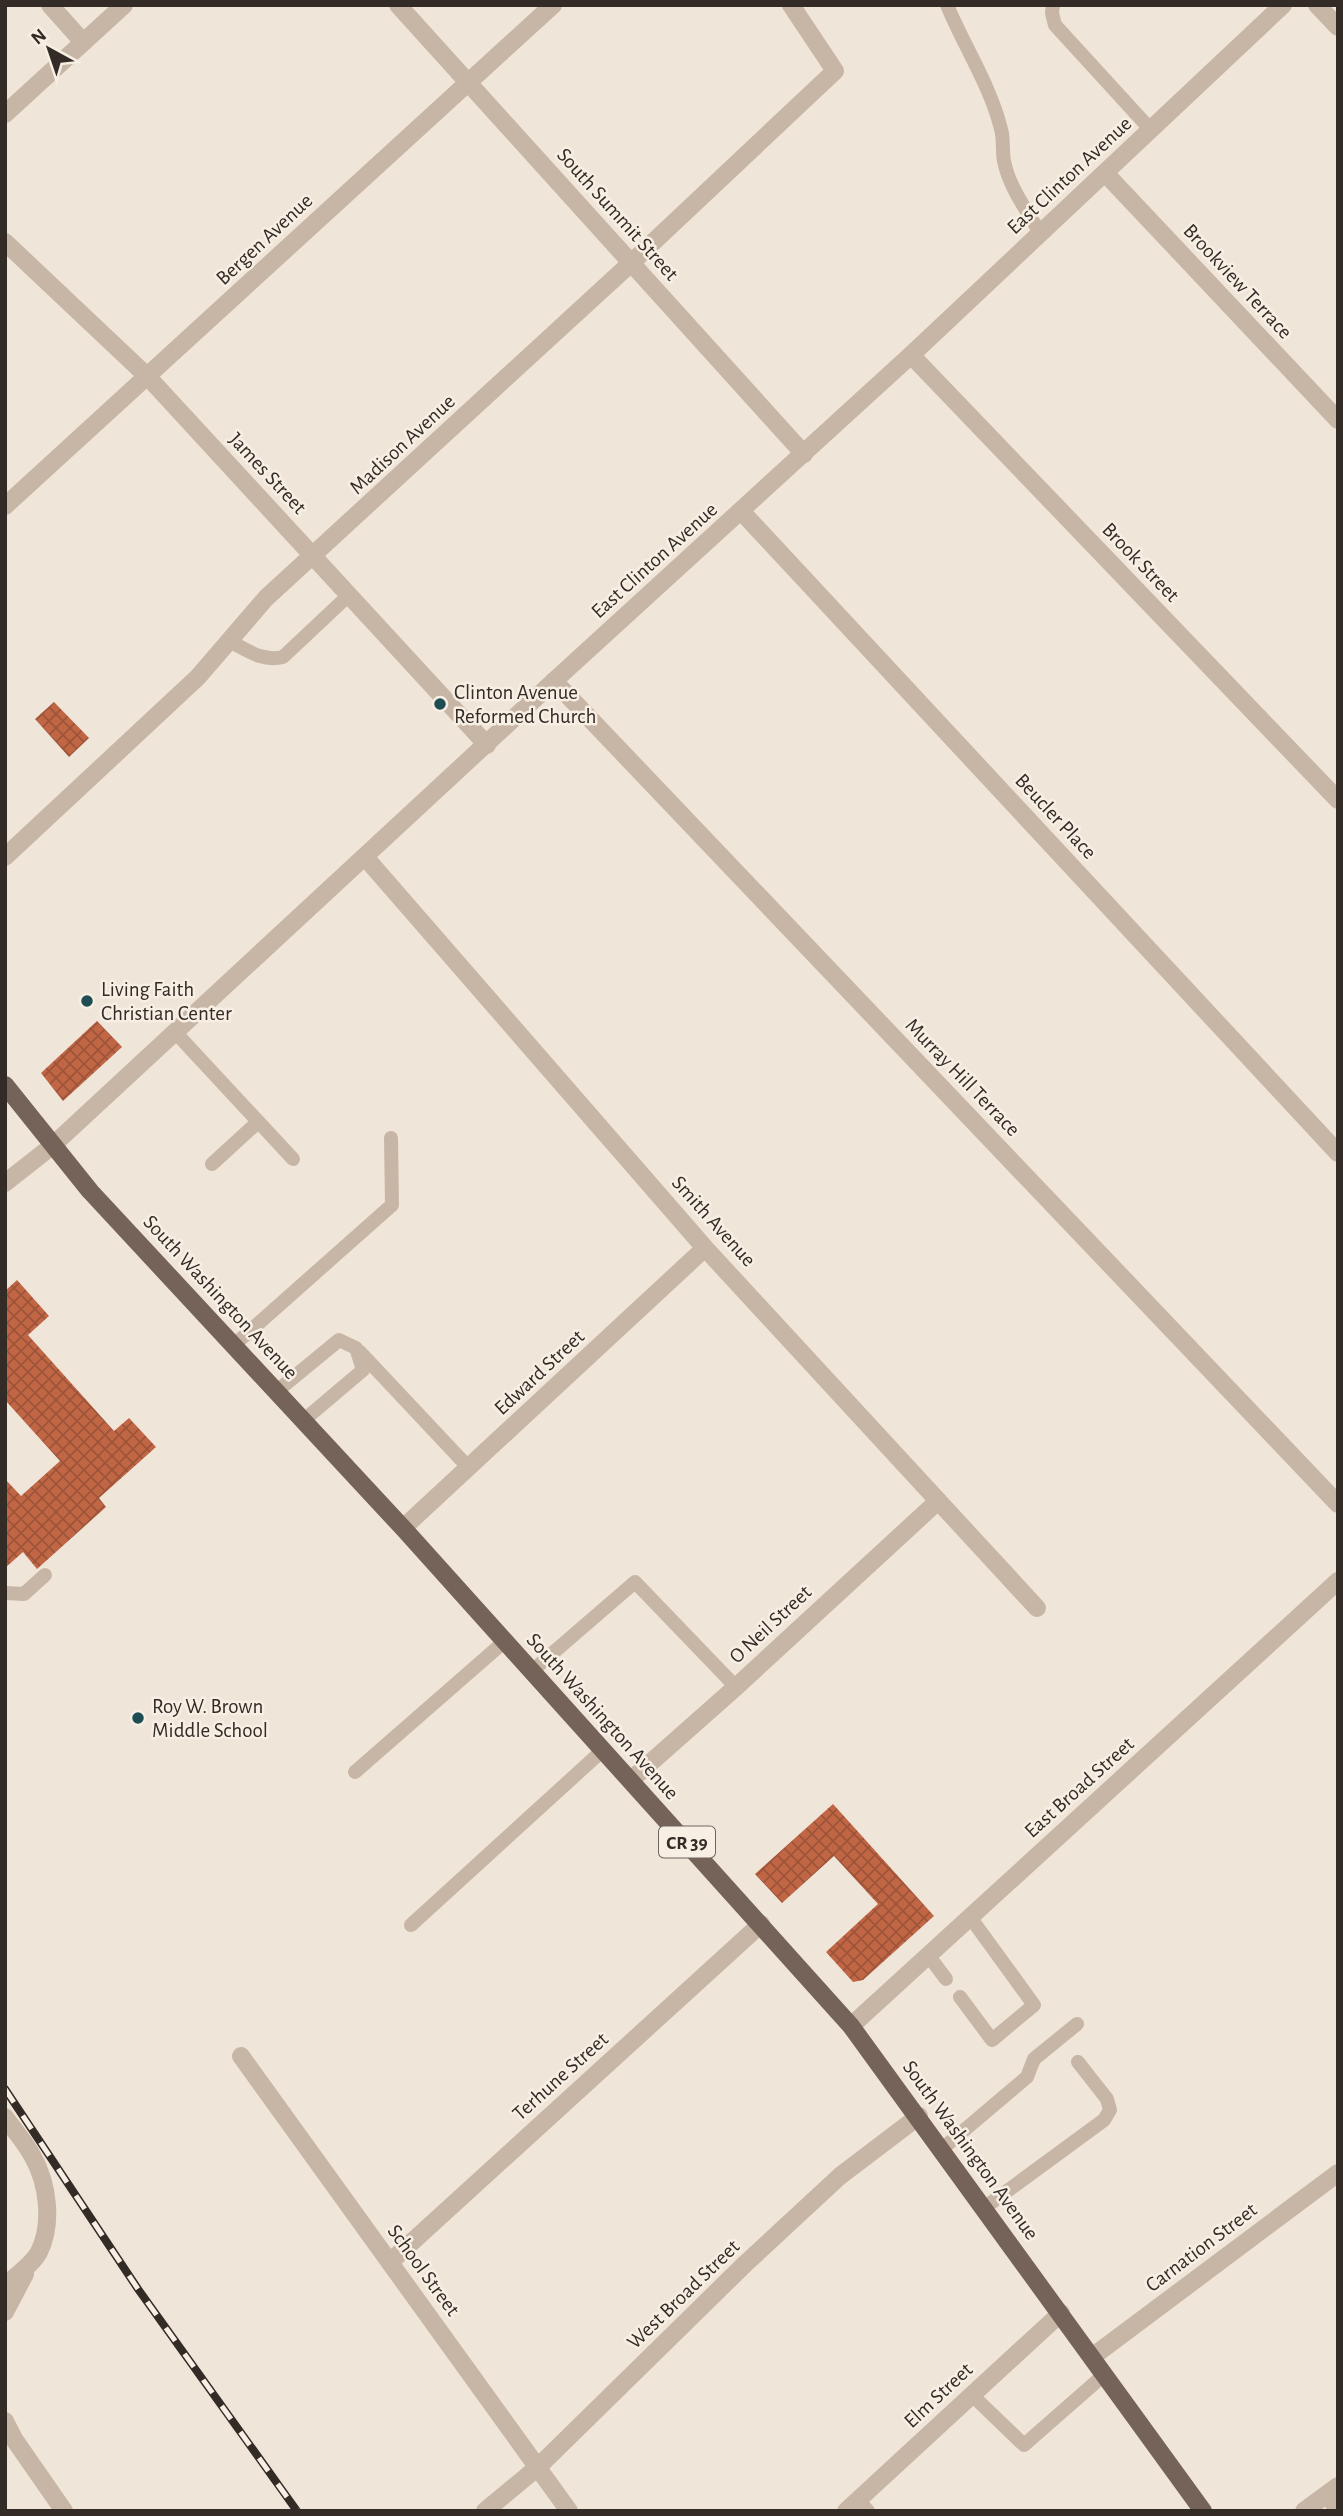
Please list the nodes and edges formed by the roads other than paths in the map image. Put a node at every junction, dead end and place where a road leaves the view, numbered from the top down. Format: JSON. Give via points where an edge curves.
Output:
{"nodes":[{"id":1,"x":50,"y":5,"type":"edge"},
{"id":2,"x":124,"y":5,"type":"edge"},
{"id":3,"x":398,"y":5,"type":"edge"},
{"id":4,"x":553,"y":5,"type":"edge"},
{"id":5,"x":791,"y":5,"type":"edge"},
{"id":6,"x":947,"y":5,"type":"edge"},
{"id":7,"x":1054,"y":5,"type":"edge"},
{"id":8,"x":1283,"y":5,"type":"edge"},
{"id":9,"x":1317,"y":5,"type":"edge"},
{"id":10,"x":1338,"y":27,"type":"edge"},
{"id":11,"x":83,"y":42,"type":"junction"},
{"id":12,"x":468,"y":83,"type":"junction"},
{"id":13,"x":5,"y":114,"type":"edge"},
{"id":14,"x":1151,"y":130,"type":"junction"},
{"id":15,"x":1105,"y":173,"type":"junction"},
{"id":16,"x":1041,"y":234,"type":"junction"},
{"id":17,"x":5,"y":242,"type":"edge"},
{"id":18,"x":631,"y":263,"type":"junction"},
{"id":19,"x":911,"y":355,"type":"junction"},
{"id":20,"x":148,"y":377,"type":"junction"},
{"id":21,"x":1338,"y":420,"type":"edge"},
{"id":22,"x":804,"y":454,"type":"junction"},
{"id":23,"x":5,"y":506,"type":"edge"},
{"id":24,"x":741,"y":511,"type":"junction"},
{"id":25,"x":313,"y":557,"type":"junction"},
{"id":26,"x":349,"y":595,"type":"junction"},
{"id":27,"x":229,"y":641,"type":"junction"},
{"id":28,"x":554,"y":681,"type":"junction"},
{"id":29,"x":487,"y":744,"type":"junction"},
{"id":30,"x":1338,"y":800,"type":"edge"},
{"id":31,"x":5,"y":857,"type":"edge"},
{"id":32,"x":365,"y":857,"type":"junction"},
{"id":33,"x":175,"y":1032,"type":"junction"},
{"id":34,"x":5,"y":1085,"type":"edge"},
{"id":35,"x":258,"y":1122,"type":"junction"},
{"id":36,"x":391,"y":1138,"type":"dead end"},
{"id":37,"x":52,"y":1146,"type":"junction"},
{"id":38,"x":1338,"y":1153,"type":"edge"},
{"id":39,"x":293,"y":1159,"type":"dead end"},
{"id":40,"x":212,"y":1164,"type":"dead end"},
{"id":41,"x":5,"y":1183,"type":"edge"},
{"id":42,"x":705,"y":1248,"type":"junction"},
{"id":43,"x":234,"y":1345,"type":"junction"},
{"id":44,"x":356,"y":1348,"type":"junction"},
{"id":45,"x":277,"y":1391,"type":"junction"},
{"id":46,"x":304,"y":1420,"type":"junction"},
{"id":47,"x":470,"y":1468,"type":"junction"},
{"id":48,"x":938,"y":1500,"type":"junction"},
{"id":49,"x":1338,"y":1504,"type":"edge"},
{"id":50,"x":403,"y":1528,"type":"junction"},
{"id":51,"x":45,"y":1574,"type":"dead end"},
{"id":52,"x":1338,"y":1581,"type":"edge"},
{"id":53,"x":5,"y":1593,"type":"edge"},
{"id":54,"x":1037,"y":1608,"type":"dead end"},
{"id":55,"x":505,"y":1641,"type":"junction"},
{"id":56,"x":532,"y":1671,"type":"junction"},
{"id":57,"x":736,"y":1687,"type":"junction"},
{"id":58,"x":603,"y":1750,"type":"junction"},
{"id":59,"x":355,"y":1772,"type":"dead end"},
{"id":60,"x":631,"y":1780,"type":"junction"},
{"id":61,"x":970,"y":1917,"type":"junction"},
{"id":62,"x":761,"y":1924,"type":"junction"},
{"id":63,"x":411,"y":1925,"type":"dead end"},
{"id":64,"x":929,"y":1955,"type":"junction"},
{"id":65,"x":946,"y":1979,"type":"dead end"},
{"id":66,"x":960,"y":1997,"type":"dead end"},
{"id":67,"x":1077,"y":2024,"type":"dead end"},
{"id":68,"x":851,"y":2026,"type":"junction"},
{"id":69,"x":241,"y":2056,"type":"dead end"},
{"id":70,"x":1078,"y":2062,"type":"dead end"},
{"id":71,"x":919,"y":2116,"type":"junction"},
{"id":72,"x":5,"y":2118,"type":"edge"},
{"id":73,"x":942,"y":2149,"type":"junction"},
{"id":74,"x":1338,"y":2174,"type":"edge"},
{"id":75,"x":984,"y":2208,"type":"junction"},
{"id":76,"x":41,"y":2248,"type":"junction"},
{"id":77,"x":390,"y":2262,"type":"junction"},
{"id":78,"x":5,"y":2286,"type":"edge"},
{"id":79,"x":5,"y":2312,"type":"edge"},
{"id":80,"x":1061,"y":2313,"type":"junction"},
{"id":81,"x":1092,"y":2357,"type":"junction"},
{"id":82,"x":1105,"y":2374,"type":"junction"},
{"id":83,"x":972,"y":2395,"type":"junction"},
{"id":84,"x":5,"y":2421,"type":"edge"},
{"id":85,"x":538,"y":2467,"type":"junction"},
{"id":86,"x":1332,"y":2491,"type":"edge"},
{"id":87,"x":857,"y":2507,"type":"edge"},
{"id":88,"x":64,"y":2511,"type":"edge"},
{"id":89,"x":485,"y":2511,"type":"edge"},
{"id":90,"x":569,"y":2511,"type":"edge"},
{"id":91,"x":1203,"y":2511,"type":"edge"},
{"id":92,"x":1304,"y":2511,"type":"edge"},
{"id":93,"x":1337,"y":2511,"type":"edge"}],
"edges":[{"from":1,"to":11,"type":"street"},
{"from":2,"to":11,"type":"street"},
{"from":3,"to":12,"type":"street","name":"South Summit Street"},
{"from":4,"to":12,"type":"street","name":"Bergen Avenue"},
{"from":5,"to":18,"type":"street","name":"Madison Avenue","via":[[835,71]]},
{"from":6,"to":16,"type":"lane","via":[[1002,130],[1004,163],[1015,191]]},
{"from":7,"to":14,"type":"lane","via":[[1055,25]]},
{"from":8,"to":14,"type":"street","name":"East Clinton Avenue"},
{"from":9,"to":10,"type":"street"},
{"from":11,"to":13,"type":"street"},
{"from":12,"to":18,"type":"street","name":"South Summit Street"},
{"from":12,"to":20,"type":"street","name":"Bergen Avenue"},
{"from":14,"to":15,"type":"street","name":"East Clinton Avenue"},
{"from":15,"to":16,"type":"street","name":"East Clinton Avenue"},
{"from":15,"to":21,"type":"street","name":"Brookview Terrace"},
{"from":16,"to":19,"type":"street","name":"East Clinton Avenue"},
{"from":17,"to":20,"type":"street","name":"James Street"},
{"from":18,"to":22,"type":"street","name":"South Summit Street"},
{"from":18,"to":25,"type":"street","name":"Madison Avenue"},
{"from":19,"to":22,"type":"street","name":"East Clinton Avenue"},
{"from":19,"to":30,"type":"street","name":"Brook Street"},
{"from":20,"to":23,"type":"street","name":"Bergen Avenue"},
{"from":20,"to":25,"type":"street","name":"James Street"},
{"from":22,"to":24,"type":"street","name":"East Clinton Avenue"},
{"from":24,"to":28,"type":"street","name":"East Clinton Avenue"},
{"from":24,"to":38,"type":"street","name":"Beucler Place"},
{"from":25,"to":26,"type":"street","name":"James Street"},
{"from":25,"to":27,"type":"street","name":"Madison Avenue","via":[[266,598]]},
{"from":26,"to":27,"type":"lane","via":[[283,657],[260,657]]},
{"from":26,"to":29,"type":"street","name":"James Street"},
{"from":27,"to":31,"type":"street","name":"Madison Avenue","via":[[198,677]]},
{"from":28,"to":29,"type":"street","name":"East Clinton Avenue"},
{"from":28,"to":49,"type":"street","name":"Murray Hill Terrace"},
{"from":29,"to":32,"type":"street","name":"East Clinton Avenue"},
{"from":32,"to":33,"type":"street","name":"East Clinton Avenue"},
{"from":32,"to":42,"type":"street","name":"Smith Avenue"},
{"from":33,"to":35,"type":"lane"},
{"from":33,"to":37,"type":"street","name":"East Clinton Avenue"},
{"from":34,"to":37,"type":"main road","name":"South Washington Avenue","number":"CR 39"},
{"from":35,"to":39,"type":"lane"},
{"from":35,"to":40,"type":"lane"},
{"from":36,"to":43,"type":"lane","via":[[392,1205]]},
{"from":37,"to":41,"type":"street","name":"East Clinton Avenue"},
{"from":37,"to":43,"type":"main road","name":"South Washington Avenue","number":"CR 39"},
{"from":42,"to":47,"type":"street","name":"Edward Street"},
{"from":42,"to":48,"type":"street","name":"Smith Avenue"},
{"from":43,"to":45,"type":"main road","name":"South Washington Avenue","number":"CR 39"},
{"from":44,"to":45,"type":"lane","via":[[339,1340]]},
{"from":44,"to":46,"type":"lane","via":[[363,1370]]},
{"from":44,"to":47,"type":"lane"},
{"from":45,"to":46,"type":"main road","name":"South Washington Avenue","number":"CR 39"},
{"from":46,"to":50,"type":"main road","name":"South Washington Avenue","number":"CR 39"},
{"from":47,"to":50,"type":"street","name":"Edward Street"},
{"from":48,"to":54,"type":"street","name":"Smith Avenue"},
{"from":48,"to":57,"type":"street","name":"O Neil Street"},
{"from":50,"to":55,"type":"main road","name":"South Washington Avenue","number":"CR 39"},
{"from":51,"to":53,"type":"lane","via":[[24,1594]]},
{"from":52,"to":61,"type":"street","name":"East Broad Street"},
{"from":55,"to":56,"type":"main road","name":"South Washington Avenue","number":"CR 39"},
{"from":55,"to":59,"type":"lane"},
{"from":56,"to":57,"type":"lane","via":[[635,1582]]},
{"from":56,"to":58,"type":"main road","name":"South Washington Avenue","number":"CR 39"},
{"from":57,"to":60,"type":"street","name":"O Neil Street"},
{"from":58,"to":60,"type":"main road","name":"South Washington Avenue","number":"CR 39"},
{"from":58,"to":63,"type":"lane"},
{"from":60,"to":62,"type":"main road","name":"South Washington Avenue","number":"CR 39"},
{"from":61,"to":64,"type":"street","name":"East Broad Street"},
{"from":61,"to":66,"type":"lane","via":[[1034,2005],[992,2040]]},
{"from":62,"to":68,"type":"main road","name":"South Washington Avenue","number":"CR 39"},
{"from":62,"to":77,"type":"street","name":"Terhune Street"},
{"from":64,"to":65,"type":"lane"},
{"from":64,"to":68,"type":"street","name":"East Broad Street"},
{"from":67,"to":73,"type":"lane","via":[[1034,2059],[1027,2077]]},
{"from":68,"to":71,"type":"main road","name":"South Washington Avenue","number":"CR 39"},
{"from":69,"to":77,"type":"street","name":"School Street"},
{"from":70,"to":75,"type":"lane","via":[[1107,2099],[1110,2110],[1104,2120]]},
{"from":71,"to":73,"type":"main road","name":"South Washington Avenue","number":"CR 39"},
{"from":71,"to":85,"type":"street","name":"West Broad Street","via":[[841,2176]]},
{"from":72,"to":76,"type":"street","via":[[33,2157],[43,2182],[47,2206]]},
{"from":73,"to":75,"type":"main road","name":"South Washington Avenue","number":"CR 39"},
{"from":74,"to":81,"type":"street","name":"Carnation Street"},
{"from":75,"to":80,"type":"main road","name":"South Washington Avenue","number":"CR 39"},
{"from":76,"to":78,"type":"street"},
{"from":76,"to":79,"type":"street"},
{"from":77,"to":85,"type":"street","name":"School Street"},
{"from":80,"to":81,"type":"main road","name":"South Washington Avenue","number":"CR 39"},
{"from":80,"to":83,"type":"street","name":"Elm Street"},
{"from":81,"to":82,"type":"main road","name":"South Washington Avenue","number":"CR 39"},
{"from":82,"to":83,"type":"lane","via":[[1024,2445]]},
{"from":82,"to":91,"type":"main road","name":"South Washington Avenue","number":"CR 39"},
{"from":83,"to":87,"type":"street","name":"Elm Street"},
{"from":84,"to":88,"type":"street"},
{"from":85,"to":89,"type":"street","name":"West Broad Street"},
{"from":85,"to":90,"type":"street","name":"School Street"},
{"from":86,"to":92,"type":"street"},
{"from":86,"to":93,"type":"lane"}]}
